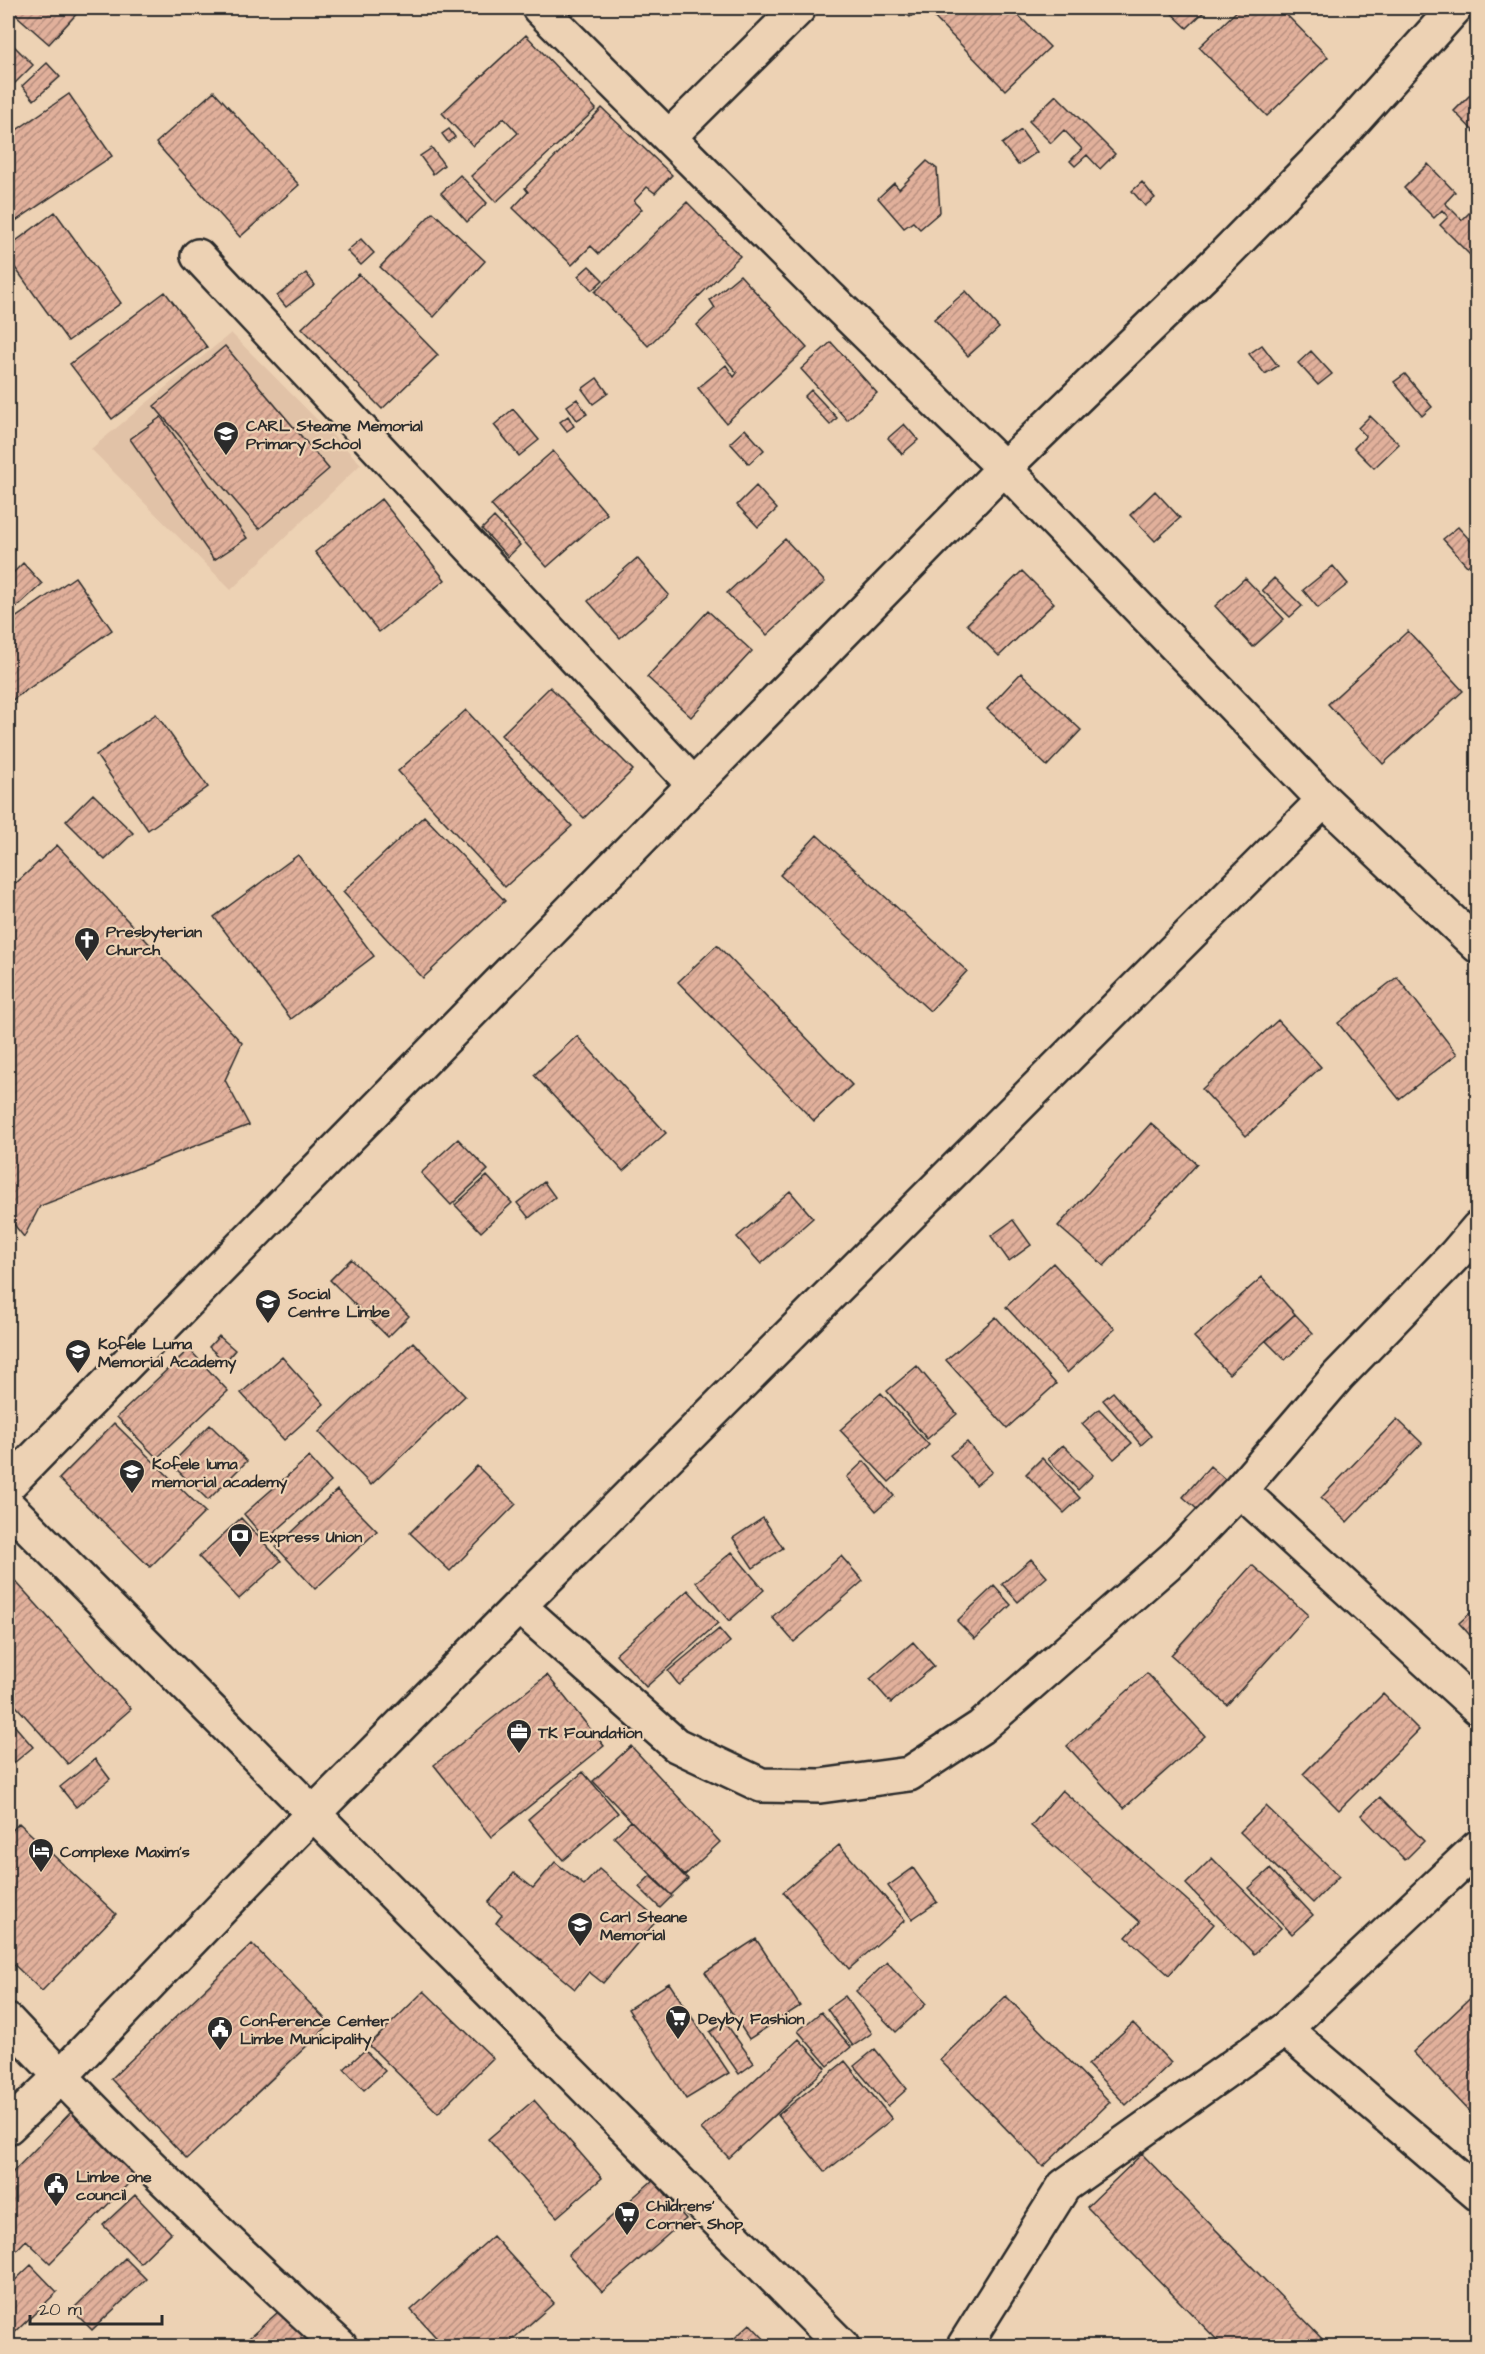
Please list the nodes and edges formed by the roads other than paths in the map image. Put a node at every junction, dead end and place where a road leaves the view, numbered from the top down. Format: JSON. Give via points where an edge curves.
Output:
{"nodes":[{"id":1,"x":539,"y":8,"type":"edge"},
{"id":2,"x":799,"y":8,"type":"edge"},
{"id":3,"x":1455,"y":8,"type":"edge"},
{"id":4,"x":669,"y":137,"type":"junction"},
{"id":5,"x":198,"y":256,"type":"dead end"},
{"id":6,"x":1004,"y":468,"type":"junction"},
{"id":7,"x":693,"y":784,"type":"junction"},
{"id":8,"x":1324,"y":800,"type":"junction"},
{"id":9,"x":1478,"y":946,"type":"edge"},
{"id":10,"x":1478,"y":1228,"type":"edge"},
{"id":11,"x":8,"y":1485,"type":"edge"},
{"id":12,"x":1240,"y":1490,"type":"junction"},
{"id":13,"x":8,"y":1506,"type":"edge"},
{"id":14,"x":519,"y":1606,"type":"junction"},
{"id":15,"x":1478,"y":1708,"type":"edge"},
{"id":16,"x":314,"y":1813,"type":"junction"},
{"id":17,"x":1478,"y":1847,"type":"edge"},
{"id":18,"x":8,"y":2021,"type":"edge"},
{"id":19,"x":1285,"y":2029,"type":"junction"},
{"id":20,"x":60,"y":2077,"type":"junction"},
{"id":21,"x":8,"y":2127,"type":"edge"},
{"id":22,"x":1478,"y":2194,"type":"edge"},
{"id":23,"x":340,"y":2346,"type":"edge"},
{"id":24,"x":842,"y":2346,"type":"edge"},
{"id":25,"x":964,"y":2346,"type":"edge"}],
"edges":[{"from":1,"to":4,"type":"street"},
{"from":2,"to":4,"type":"street"},
{"from":3,"to":6,"type":"street","via":[[1332,145]]},
{"from":4,"to":6,"type":"street"},
{"from":5,"to":7,"type":"street"},
{"from":6,"to":7,"type":"street"},
{"from":6,"to":8,"type":"street"},
{"from":7,"to":11,"type":"street"},
{"from":8,"to":9,"type":"street"},
{"from":8,"to":14,"type":"street"},
{"from":10,"to":12,"type":"street","via":[[1338,1376]]},
{"from":12,"to":14,"type":"street","via":[[1175,1557],[981,1727],[909,1774],[820,1786],[761,1785],[676,1745]]},
{"from":12,"to":15,"type":"street"},
{"from":13,"to":16,"type":"street"},
{"from":14,"to":16,"type":"street"},
{"from":16,"to":20,"type":"street"},
{"from":16,"to":24,"type":"street"},
{"from":17,"to":19,"type":"street"},
{"from":18,"to":20,"type":"street"},
{"from":19,"to":22,"type":"street"},
{"from":19,"to":25,"type":"street","via":[[1064,2186]]},
{"from":20,"to":21,"type":"street"},
{"from":20,"to":23,"type":"street"}]}
